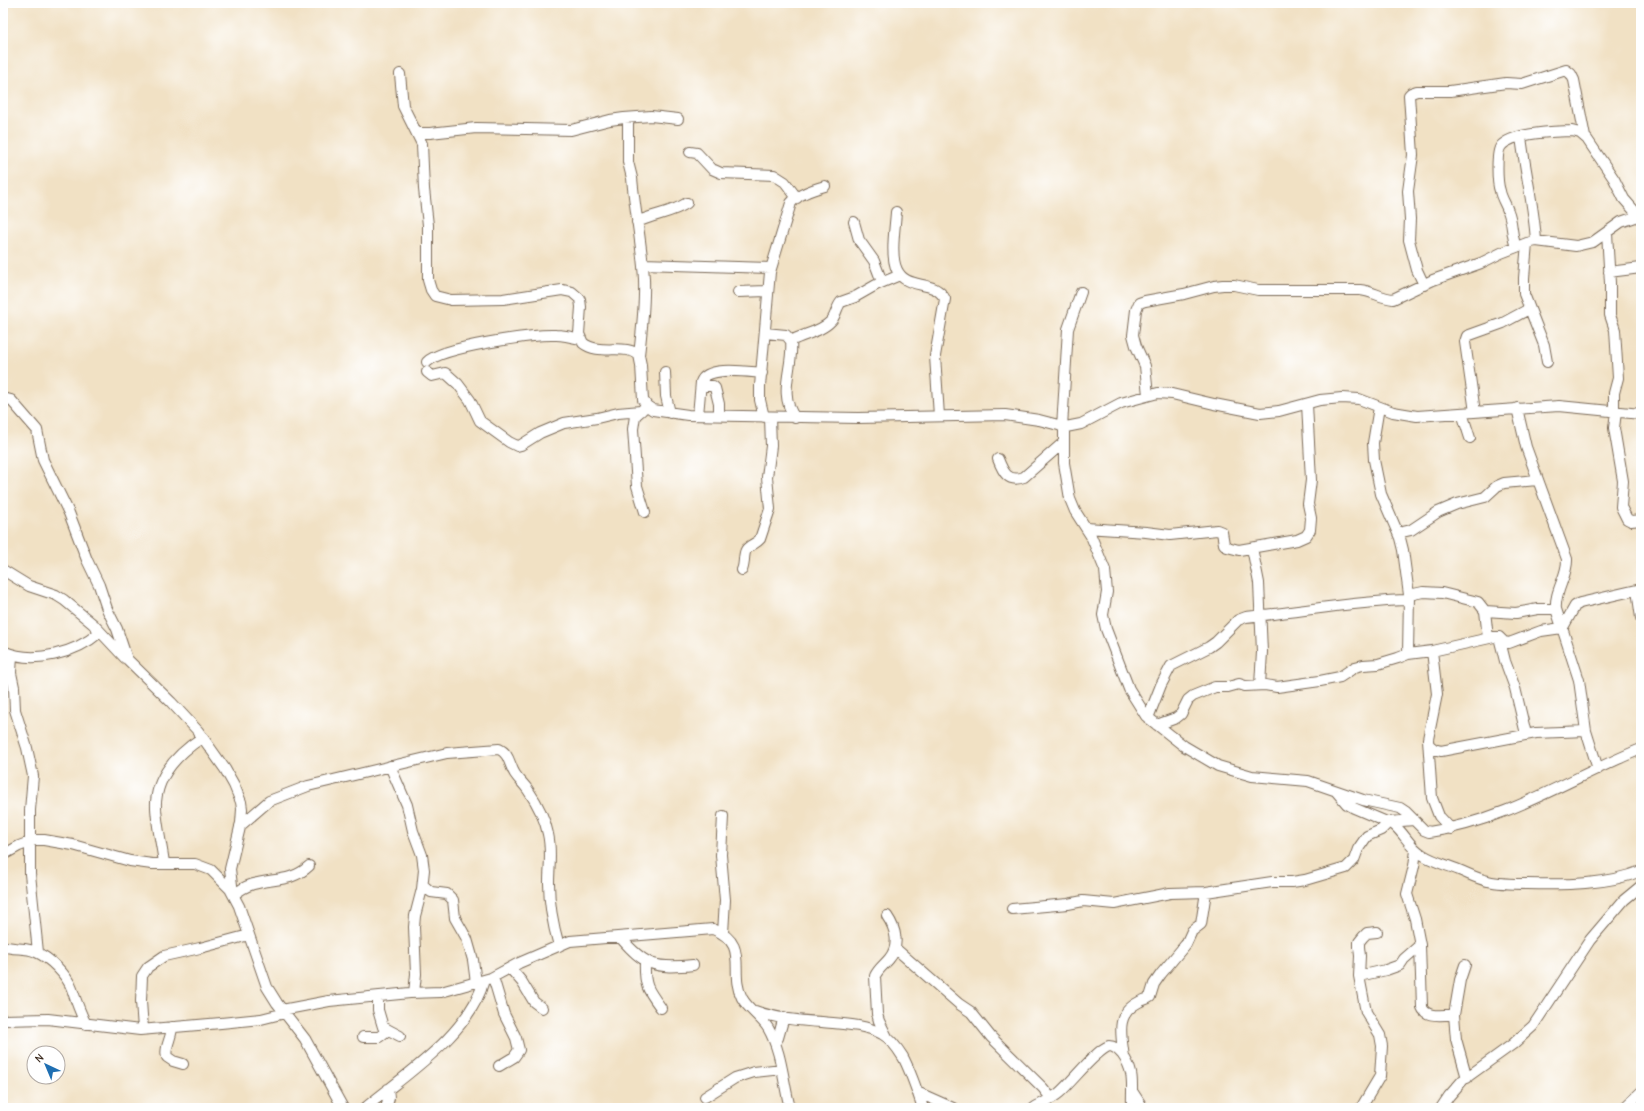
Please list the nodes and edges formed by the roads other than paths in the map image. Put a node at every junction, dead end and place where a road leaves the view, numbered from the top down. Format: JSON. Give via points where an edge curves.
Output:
{"nodes":[{"id":1,"x":400,"y":74,"type":"dead end"},
{"id":2,"x":628,"y":118,"type":"junction"},
{"id":3,"x":678,"y":119,"type":"dead end"},
{"id":4,"x":417,"y":133,"type":"junction"},
{"id":5,"x":1521,"y":136,"type":"junction"},
{"id":6,"x":1585,"y":137,"type":"junction"},
{"id":7,"x":690,"y":152,"type":"dead end"},
{"id":8,"x":825,"y":186,"type":"dead end"},
{"id":9,"x":797,"y":198,"type":"junction"},
{"id":10,"x":687,"y":203,"type":"dead end"},
{"id":11,"x":896,"y":212,"type":"dead end"},
{"id":12,"x":1640,"y":215,"type":"edge"},
{"id":13,"x":637,"y":222,"type":"junction"},
{"id":14,"x":854,"y":222,"type":"dead end"},
{"id":15,"x":1607,"y":233,"type":"junction"},
{"id":16,"x":1531,"y":242,"type":"junction"},
{"id":17,"x":1516,"y":247,"type":"junction"},
{"id":18,"x":643,"y":264,"type":"junction"},
{"id":19,"x":770,"y":268,"type":"junction"},
{"id":20,"x":1641,"y":268,"type":"edge"},
{"id":21,"x":1609,"y":272,"type":"junction"},
{"id":22,"x":900,"y":275,"type":"junction"},
{"id":23,"x":882,"y":282,"type":"junction"},
{"id":24,"x":1424,"y":285,"type":"junction"},
{"id":25,"x":767,"y":291,"type":"junction"},
{"id":26,"x":738,"y":292,"type":"dead end"},
{"id":27,"x":1081,"y":292,"type":"dead end"},
{"id":28,"x":1529,"y":309,"type":"junction"},
{"id":29,"x":765,"y":333,"type":"junction"},
{"id":30,"x":580,"y":339,"type":"junction"},
{"id":31,"x":791,"y":341,"type":"junction"},
{"id":32,"x":639,"y":355,"type":"junction"},
{"id":33,"x":1547,"y":362,"type":"dead end"},
{"id":34,"x":665,"y":372,"type":"dead end"},
{"id":35,"x":762,"y":373,"type":"junction"},
{"id":36,"x":701,"y":386,"type":"junction"},
{"id":37,"x":1148,"y":395,"type":"junction"},
{"id":38,"x":3,"y":399,"type":"edge"},
{"id":39,"x":1307,"y":404,"type":"junction"},
{"id":40,"x":1379,"y":407,"type":"junction"},
{"id":41,"x":643,"y":408,"type":"junction"},
{"id":42,"x":1517,"y":408,"type":"junction"},
{"id":43,"x":1615,"y":411,"type":"junction"},
{"id":44,"x":1475,"y":412,"type":"junction"},
{"id":45,"x":670,"y":413,"type":"junction"},
{"id":46,"x":1462,"y":413,"type":"junction"},
{"id":47,"x":1641,"y":414,"type":"edge"},
{"id":48,"x":698,"y":415,"type":"junction"},
{"id":49,"x":720,"y":415,"type":"junction"},
{"id":50,"x":939,"y":416,"type":"junction"},
{"id":51,"x":767,"y":417,"type":"junction"},
{"id":52,"x":795,"y":418,"type":"junction"},
{"id":53,"x":1063,"y":427,"type":"junction"},
{"id":54,"x":1470,"y":438,"type":"dead end"},
{"id":55,"x":1064,"y":442,"type":"junction"},
{"id":56,"x":998,"y":459,"type":"dead end"},
{"id":57,"x":1537,"y":480,"type":"junction"},
{"id":58,"x":645,"y":512,"type":"dead end"},
{"id":59,"x":1641,"y":520,"type":"edge"},
{"id":60,"x":1086,"y":528,"type":"junction"},
{"id":61,"x":1398,"y":533,"type":"junction"},
{"id":62,"x":1252,"y":548,"type":"junction"},
{"id":63,"x":3,"y":570,"type":"edge"},
{"id":64,"x":742,"y":570,"type":"dead end"},
{"id":65,"x":1639,"y":589,"type":"edge"},
{"id":66,"x":1409,"y":597,"type":"junction"},
{"id":67,"x":1556,"y":609,"type":"junction"},
{"id":68,"x":1485,"y":611,"type":"junction"},
{"id":69,"x":1260,"y":616,"type":"junction"},
{"id":70,"x":1641,"y":618,"type":"edge"},
{"id":71,"x":1562,"y":628,"type":"junction"},
{"id":72,"x":100,"y":632,"type":"junction"},
{"id":73,"x":1499,"y":637,"type":"junction"},
{"id":74,"x":1488,"y":638,"type":"junction"},
{"id":75,"x":1432,"y":651,"type":"junction"},
{"id":76,"x":8,"y":653,"type":"edge"},
{"id":77,"x":1408,"y":654,"type":"junction"},
{"id":78,"x":127,"y":659,"type":"junction"},
{"id":79,"x":1260,"y":685,"type":"junction"},
{"id":80,"x":1148,"y":718,"type":"junction"},
{"id":81,"x":1157,"y":725,"type":"junction"},
{"id":82,"x":1586,"y":731,"type":"junction"},
{"id":83,"x":1526,"y":734,"type":"junction"},
{"id":84,"x":203,"y":737,"type":"junction"},
{"id":85,"x":1429,"y":745,"type":"junction"},
{"id":86,"x":1641,"y":749,"type":"edge"},
{"id":87,"x":390,"y":766,"type":"junction"},
{"id":88,"x":1598,"y":769,"type":"junction"},
{"id":89,"x":1336,"y":791,"type":"junction"},
{"id":90,"x":722,"y":816,"type":"dead end"},
{"id":91,"x":1414,"y":820,"type":"junction"},
{"id":92,"x":1389,"y":822,"type":"junction"},
{"id":93,"x":240,"y":826,"type":"junction"},
{"id":94,"x":1451,"y":829,"type":"junction"},
{"id":95,"x":29,"y":842,"type":"junction"},
{"id":96,"x":1416,"y":850,"type":"junction"},
{"id":97,"x":3,"y":855,"type":"edge"},
{"id":98,"x":164,"y":863,"type":"junction"},
{"id":99,"x":309,"y":866,"type":"dead end"},
{"id":100,"x":1641,"y":871,"type":"edge"},
{"id":101,"x":423,"y":885,"type":"junction"},
{"id":102,"x":1641,"y":886,"type":"edge"},
{"id":103,"x":1206,"y":892,"type":"junction"},
{"id":104,"x":233,"y":894,"type":"junction"},
{"id":105,"x":1012,"y":910,"type":"dead end"},
{"id":106,"x":887,"y":916,"type":"dead end"},
{"id":107,"x":1377,"y":932,"type":"dead end"},
{"id":108,"x":723,"y":933,"type":"junction"},
{"id":109,"x":249,"y":935,"type":"junction"},
{"id":110,"x":620,"y":937,"type":"junction"},
{"id":111,"x":1420,"y":945,"type":"junction"},
{"id":112,"x":3,"y":946,"type":"edge"},
{"id":113,"x":559,"y":946,"type":"junction"},
{"id":114,"x":896,"y":948,"type":"junction"},
{"id":115,"x":38,"y":952,"type":"junction"},
{"id":116,"x":645,"y":961,"type":"junction"},
{"id":117,"x":693,"y":965,"type":"dead end"},
{"id":118,"x":1465,"y":965,"type":"dead end"},
{"id":119,"x":510,"y":968,"type":"junction"},
{"id":120,"x":1359,"y":976,"type":"junction"},
{"id":121,"x":484,"y":980,"type":"junction"},
{"id":122,"x":414,"y":993,"type":"junction"},
{"id":123,"x":378,"y":997,"type":"junction"},
{"id":124,"x":542,"y":1008,"type":"dead end"},
{"id":125,"x":661,"y":1008,"type":"dead end"},
{"id":126,"x":753,"y":1010,"type":"junction"},
{"id":127,"x":284,"y":1012,"type":"junction"},
{"id":128,"x":1454,"y":1015,"type":"junction"},
{"id":129,"x":784,"y":1017,"type":"junction"},
{"id":130,"x":3,"y":1020,"type":"edge"},
{"id":131,"x":86,"y":1024,"type":"junction"},
{"id":132,"x":172,"y":1027,"type":"junction"},
{"id":133,"x":144,"y":1030,"type":"junction"},
{"id":134,"x":388,"y":1030,"type":"junction"},
{"id":135,"x":400,"y":1036,"type":"dead end"},
{"id":136,"x":363,"y":1037,"type":"dead end"},
{"id":137,"x":889,"y":1040,"type":"junction"},
{"id":138,"x":775,"y":1043,"type":"junction"},
{"id":139,"x":1124,"y":1057,"type":"junction"},
{"id":140,"x":183,"y":1064,"type":"dead end"},
{"id":141,"x":499,"y":1066,"type":"dead end"},
{"id":142,"x":782,"y":1068,"type":"junction"},
{"id":143,"x":1467,"y":1078,"type":"junction"},
{"id":144,"x":388,"y":1089,"type":"junction"},
{"id":145,"x":1132,"y":1091,"type":"junction"},
{"id":146,"x":917,"y":1092,"type":"junction"},
{"id":147,"x":1641,"y":1092,"type":"edge"},
{"id":148,"x":705,"y":1097,"type":"dead end"},
{"id":149,"x":1052,"y":1103,"type":"edge"},
{"id":150,"x":1038,"y":1106,"type":"edge"},
{"id":151,"x":343,"y":1108,"type":"edge"},
{"id":152,"x":365,"y":1108,"type":"edge"},
{"id":153,"x":386,"y":1108,"type":"edge"},
{"id":154,"x":790,"y":1108,"type":"edge"},
{"id":155,"x":923,"y":1108,"type":"edge"},
{"id":156,"x":954,"y":1108,"type":"edge"},
{"id":157,"x":1132,"y":1108,"type":"edge"},
{"id":158,"x":1143,"y":1108,"type":"edge"},
{"id":159,"x":1361,"y":1108,"type":"edge"},
{"id":160,"x":1441,"y":1108,"type":"edge"},
{"id":161,"x":1624,"y":1108,"type":"edge"}],
"edges":[{"from":1,"to":4,"type":"street","via":[[403,106]]},
{"from":2,"to":3,"type":"street","via":[[651,116]]},
{"from":2,"to":4,"type":"street","via":[[571,130],[476,128]]},
{"from":2,"to":13,"type":"street","via":[[628,162]]},
{"from":4,"to":30,"type":"street","via":[[422,144],[428,226],[428,280],[435,296],[451,300],[488,299],[524,297],[562,290],[572,292],[580,300]]},
{"from":5,"to":6,"type":"street","via":[[1572,131]]},
{"from":5,"to":16,"type":"street","via":[[1532,204]]},
{"from":5,"to":17,"type":"street","via":[[1502,145],[1498,156],[1498,181]]},
{"from":6,"to":12,"type":"street","via":[[1614,179],[1624,199]]},
{"from":6,"to":24,"type":"street","via":[[1574,80],[1566,70],[1522,84],[1502,83],[1450,91],[1411,93],[1408,99],[1413,155],[1408,191],[1409,240]]},
{"from":7,"to":9,"type":"street","via":[[697,152],[712,169],[721,173],[774,175],[785,182]]},
{"from":8,"to":9,"type":"street"},
{"from":9,"to":19,"type":"street","via":[[791,203]]},
{"from":10,"to":13,"type":"street","via":[[678,209]]},
{"from":11,"to":22,"type":"street","via":[[893,249],[894,263]]},
{"from":12,"to":15,"type":"street","via":[[1621,222]]},
{"from":13,"to":18,"type":"street"},
{"from":14,"to":23,"type":"street","via":[[859,240],[874,261]]},
{"from":15,"to":16,"type":"street","via":[[1593,242],[1582,245]]},
{"from":15,"to":21,"type":"street"},
{"from":16,"to":17,"type":"street"},
{"from":16,"to":28,"type":"street","via":[[1523,286]]},
{"from":17,"to":24,"type":"street"},
{"from":18,"to":19,"type":"street"},
{"from":18,"to":32,"type":"street","via":[[645,299]]},
{"from":19,"to":25,"type":"street"},
{"from":20,"to":21,"type":"street"},
{"from":21,"to":43,"type":"street","via":[[1610,315],[1616,330],[1618,378],[1614,393]]},
{"from":22,"to":23,"type":"street"},
{"from":22,"to":50,"type":"street","via":[[913,283],[934,288],[942,293],[945,299],[935,356]]},
{"from":23,"to":31,"type":"street","via":[[841,302],[825,327]]},
{"from":24,"to":37,"type":"street","via":[[1393,299],[1360,290],[1258,290],[1223,285],[1145,301],[1139,304],[1136,310],[1134,335],[1145,366]]},
{"from":25,"to":26,"type":"street"},
{"from":25,"to":29,"type":"street"},
{"from":27,"to":53,"type":"street","via":[[1068,329]]},
{"from":28,"to":33,"type":"street","via":[[1544,345]]},
{"from":28,"to":44,"type":"street","via":[[1503,323],[1467,336],[1465,342]]},
{"from":29,"to":31,"type":"street","via":[[786,335]]},
{"from":29,"to":35,"type":"street"},
{"from":30,"to":32,"type":"street","via":[[593,349],[633,351]]},
{"from":30,"to":41,"type":"street","via":[[556,335],[526,336],[450,351],[435,356],[427,367],[432,376],[445,373],[448,375],[470,400],[480,422],[517,446],[540,433],[564,424]]},
{"from":31,"to":52,"type":"street","via":[[787,390],[789,408]]},
{"from":32,"to":41,"type":"street"},
{"from":34,"to":45,"type":"street"},
{"from":35,"to":36,"type":"street","via":[[716,372],[702,378]]},
{"from":35,"to":51,"type":"street","via":[[760,400]]},
{"from":36,"to":48,"type":"street"},
{"from":36,"to":49,"type":"street","via":[[715,388]]},
{"from":37,"to":39,"type":"street","via":[[1172,394],[1260,413],[1279,412]]},
{"from":37,"to":53,"type":"street","via":[[1121,403],[1081,424]]},
{"from":38,"to":78,"type":"street","via":[[11,400],[37,430],[43,460],[69,513]]},
{"from":39,"to":40,"type":"street","via":[[1330,398],[1342,398],[1359,399]]},
{"from":39,"to":62,"type":"street","via":[[1311,480],[1308,504],[1311,518],[1309,534],[1302,539]]},
{"from":40,"to":46,"type":"street","via":[[1417,416]]},
{"from":40,"to":61,"type":"street","via":[[1374,460],[1381,494]]},
{"from":41,"to":45,"type":"street"},
{"from":41,"to":58,"type":"street","via":[[635,416],[633,429],[637,486]]},
{"from":42,"to":43,"type":"street","via":[[1559,406]]},
{"from":42,"to":44,"type":"street"},
{"from":42,"to":57,"type":"street"},
{"from":43,"to":47,"type":"street"},
{"from":43,"to":59,"type":"street","via":[[1614,428],[1623,481],[1620,507],[1627,519]]},
{"from":44,"to":46,"type":"street"},
{"from":45,"to":48,"type":"street"},
{"from":46,"to":54,"type":"street"},
{"from":48,"to":49,"type":"street"},
{"from":49,"to":51,"type":"street"},
{"from":50,"to":52,"type":"street"},
{"from":50,"to":53,"type":"street","via":[[1015,416]]},
{"from":51,"to":52,"type":"street"},
{"from":51,"to":64,"type":"street","via":[[771,446],[767,477],[770,509],[760,539],[745,552]]},
{"from":53,"to":55,"type":"street"},
{"from":55,"to":56,"type":"street","via":[[1024,477],[1018,479],[1004,473]]},
{"from":55,"to":60,"type":"street","via":[[1068,491],[1075,511]]},
{"from":57,"to":61,"type":"street","via":[[1504,483],[1485,497],[1457,504],[1438,512],[1411,530]]},
{"from":57,"to":67,"type":"street","via":[[1567,559],[1555,603]]},
{"from":60,"to":62,"type":"street","via":[[1170,535],[1217,530],[1222,532],[1227,547],[1239,550]]},
{"from":60,"to":80,"type":"street","via":[[1105,570],[1107,592],[1103,615],[1106,629],[1130,692]]},
{"from":61,"to":66,"type":"street","via":[[1403,550]]},
{"from":62,"to":69,"type":"street","via":[[1259,583]]},
{"from":63,"to":72,"type":"street","via":[[29,586],[56,595],[80,612]]},
{"from":65,"to":70,"type":"street"},
{"from":65,"to":71,"type":"street","via":[[1580,603]]},
{"from":66,"to":68,"type":"street","via":[[1423,592],[1442,593],[1478,602]]},
{"from":66,"to":69,"type":"street","via":[[1322,606]]},
{"from":66,"to":77,"type":"street"},
{"from":67,"to":68,"type":"street","via":[[1516,613]]},
{"from":67,"to":71,"type":"street"},
{"from":68,"to":74,"type":"street"},
{"from":69,"to":79,"type":"street"},
{"from":69,"to":80,"type":"street","via":[[1238,620],[1216,642],[1171,666]]},
{"from":71,"to":73,"type":"street","via":[[1541,631],[1509,643]]},
{"from":71,"to":82,"type":"street","via":[[1579,680]]},
{"from":72,"to":76,"type":"street","via":[[80,645],[58,653],[34,657]]},
{"from":72,"to":78,"type":"street"},
{"from":73,"to":74,"type":"street"},
{"from":73,"to":83,"type":"street"},
{"from":74,"to":75,"type":"street"},
{"from":75,"to":77,"type":"street"},
{"from":75,"to":85,"type":"street","via":[[1437,694],[1429,732]]},
{"from":76,"to":95,"type":"street","via":[[15,710],[32,767]]},
{"from":77,"to":79,"type":"street","via":[[1383,663],[1355,667],[1340,677],[1277,687]]},
{"from":78,"to":84,"type":"street"},
{"from":79,"to":81,"type":"street","via":[[1238,684],[1213,688],[1190,698],[1176,718]]},
{"from":80,"to":81,"type":"street"},
{"from":81,"to":89,"type":"street","via":[[1184,746],[1218,766],[1252,776],[1308,781]]},
{"from":82,"to":83,"type":"street"},
{"from":82,"to":88,"type":"street"},
{"from":83,"to":85,"type":"street","via":[[1441,751]]},
{"from":84,"to":93,"type":"street","via":[[234,785],[241,802]]},
{"from":84,"to":98,"type":"street","via":[[178,756],[158,789],[156,803]]},
{"from":85,"to":94,"type":"street","via":[[1433,802],[1439,816]]},
{"from":86,"to":88,"type":"street"},
{"from":87,"to":93,"type":"street","via":[[289,792],[269,801]]},
{"from":87,"to":101,"type":"street","via":[[407,805],[422,855]]},
{"from":87,"to":113,"type":"street","via":[[447,753],[493,749],[504,751],[515,774],[533,797],[548,835],[551,858],[551,913]]},
{"from":88,"to":94,"type":"street","via":[[1511,809]]},
{"from":89,"to":91,"type":"street","via":[[1400,808]]},
{"from":89,"to":92,"type":"street","via":[[1347,804]]},
{"from":90,"to":108,"type":"street","via":[[721,855],[725,900]]},
{"from":91,"to":92,"type":"street"},
{"from":91,"to":94,"type":"street","via":[[1426,831]]},
{"from":92,"to":96,"type":"street","via":[[1399,829]]},
{"from":92,"to":103,"type":"street","via":[[1381,830],[1368,836],[1358,849],[1354,860],[1346,868],[1305,880]]},
{"from":93,"to":104,"type":"street","via":[[230,869]]},
{"from":95,"to":97,"type":"street"},
{"from":95,"to":98,"type":"street","via":[[51,841],[130,861]]},
{"from":95,"to":115,"type":"street"},
{"from":96,"to":100,"type":"street","via":[[1432,860],[1474,877],[1508,884],[1592,882],[1621,878]]},
{"from":96,"to":111,"type":"street","via":[[1407,894]]},
{"from":98,"to":104,"type":"street","via":[[195,864],[208,868],[226,883]]},
{"from":99,"to":104,"type":"street","via":[[298,875],[248,885]]},
{"from":101,"to":121,"type":"street","via":[[431,892],[447,894],[453,900],[454,918],[467,939],[473,960]]},
{"from":101,"to":122,"type":"street","via":[[414,927]]},
{"from":102,"to":143,"type":"street","via":[[1624,900],[1590,940],[1534,1026]]},
{"from":103,"to":105,"type":"street","via":[[1170,893],[1114,904],[1083,901]]},
{"from":103,"to":139,"type":"street","via":[[1201,924],[1192,931],[1183,948],[1172,958],[1154,984],[1150,997],[1138,1002],[1124,1013],[1120,1031]]},
{"from":104,"to":109,"type":"street"},
{"from":106,"to":114,"type":"street","via":[[894,929]]},
{"from":107,"to":120,"type":"street","via":[[1368,933],[1359,942]]},
{"from":108,"to":110,"type":"street","via":[[713,929]]},
{"from":108,"to":126,"type":"street","via":[[734,945],[737,956],[737,979],[742,998]]},
{"from":109,"to":127,"type":"street","via":[[267,987]]},
{"from":109,"to":133,"type":"street","via":[[164,956],[148,967],[142,976]]},
{"from":110,"to":113,"type":"street","via":[[570,941]]},
{"from":110,"to":116,"type":"street"},
{"from":111,"to":120,"type":"street","via":[[1400,965]]},
{"from":111,"to":128,"type":"street","via":[[1423,1011],[1428,1015]]},
{"from":112,"to":115,"type":"street"},
{"from":113,"to":119,"type":"street"},
{"from":114,"to":137,"type":"street","via":[[875,976],[877,1014]]},
{"from":114,"to":149,"type":"street","via":[[971,1012],[991,1037],[1043,1088]]},
{"from":115,"to":131,"type":"street","via":[[52,963],[69,984]]},
{"from":116,"to":117,"type":"street","via":[[657,966]]},
{"from":116,"to":125,"type":"street","via":[[646,987]]},
{"from":118,"to":128,"type":"street"},
{"from":119,"to":121,"type":"street"},
{"from":119,"to":124,"type":"street","via":[[534,1002]]},
{"from":120,"to":159,"type":"street","via":[[1366,1012],[1380,1035],[1382,1046],[1380,1076]]},
{"from":121,"to":122,"type":"street","via":[[441,992]]},
{"from":121,"to":141,"type":"street","via":[[516,1038],[519,1050],[514,1057]]},
{"from":121,"to":144,"type":"street","via":[[474,1005],[452,1036]]},
{"from":122,"to":123,"type":"street"},
{"from":123,"to":127,"type":"street","via":[[329,1001]]},
{"from":123,"to":134,"type":"street","via":[[380,1019],[383,1027]]},
{"from":126,"to":129,"type":"street","via":[[766,1015]]},
{"from":126,"to":138,"type":"street","via":[[767,1027]]},
{"from":127,"to":132,"type":"street","via":[[261,1019]]},
{"from":127,"to":151,"type":"street","via":[[308,1045]]},
{"from":128,"to":143,"type":"street","via":[[1456,1039]]},
{"from":129,"to":137,"type":"street","via":[[861,1027],[881,1033]]},
{"from":129,"to":138,"type":"street"},
{"from":130,"to":131,"type":"street","via":[[48,1019]]},
{"from":131,"to":133,"type":"street"},
{"from":132,"to":133,"type":"street"},
{"from":132,"to":140,"type":"street","via":[[167,1057]]},
{"from":134,"to":135,"type":"street"},
{"from":134,"to":136,"type":"street","via":[[379,1037]]},
{"from":137,"to":146,"type":"street","via":[[902,1056]]},
{"from":138,"to":142,"type":"street"},
{"from":139,"to":145,"type":"street","via":[[1130,1068]]},
{"from":139,"to":149,"type":"street","via":[[1112,1046],[1101,1050]]},
{"from":142,"to":148,"type":"street","via":[[754,1072],[736,1078]]},
{"from":142,"to":154,"type":"street"},
{"from":143,"to":160,"type":"street","via":[[1456,1087]]},
{"from":144,"to":152,"type":"street"},
{"from":144,"to":153,"type":"street"},
{"from":145,"to":157,"type":"street"},
{"from":145,"to":158,"type":"street"},
{"from":146,"to":155,"type":"street"},
{"from":146,"to":156,"type":"street"},
{"from":147,"to":161,"type":"street"},
{"from":149,"to":150,"type":"street"}]}
